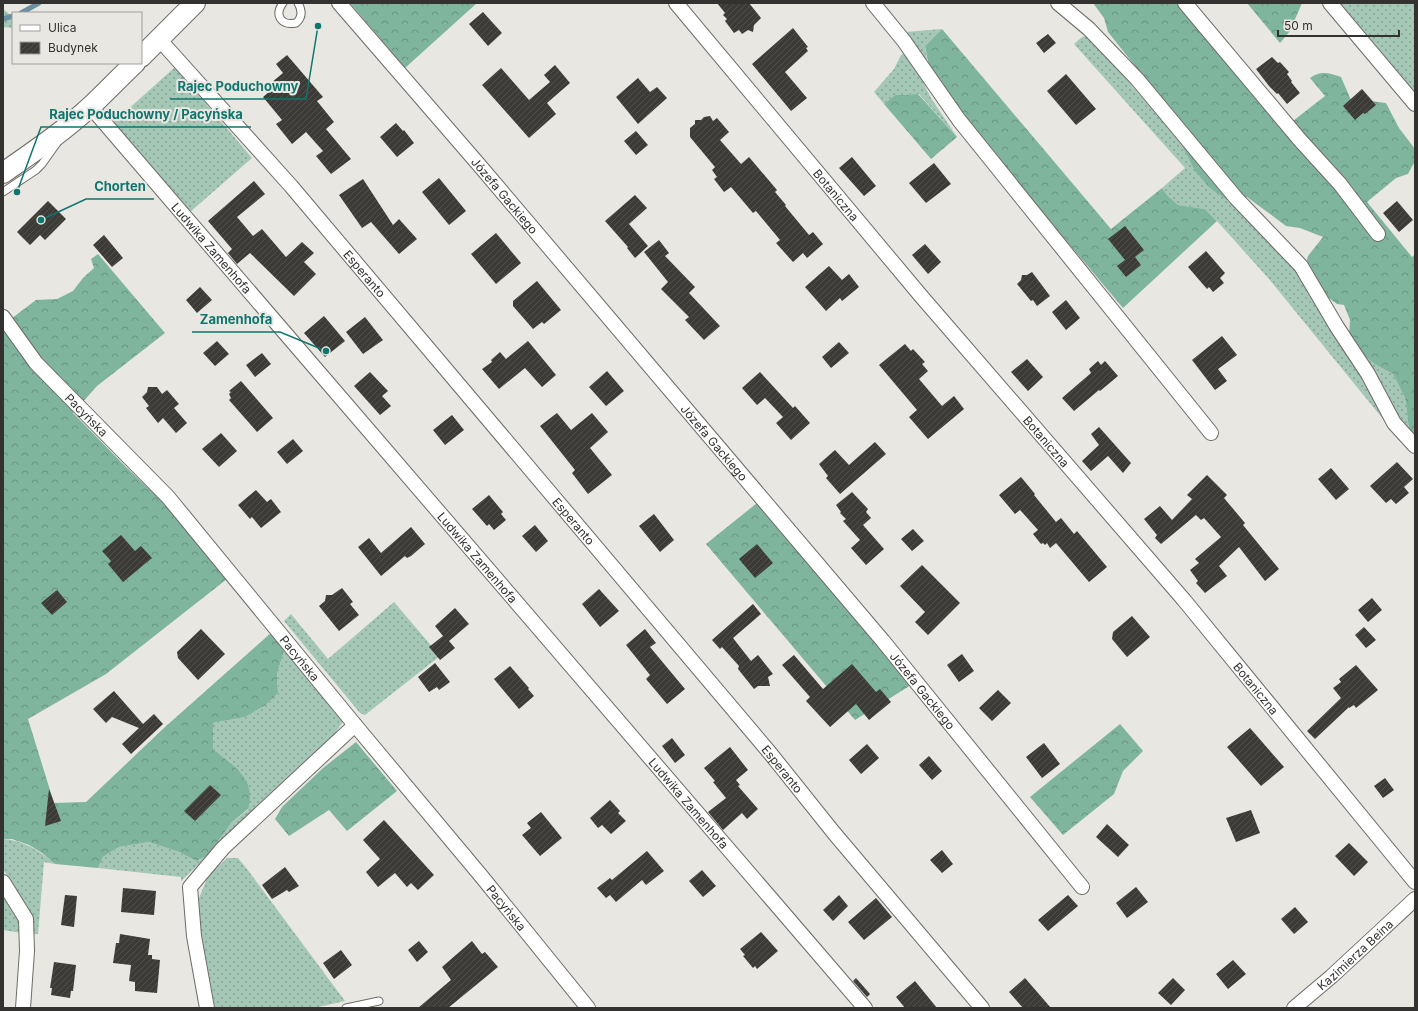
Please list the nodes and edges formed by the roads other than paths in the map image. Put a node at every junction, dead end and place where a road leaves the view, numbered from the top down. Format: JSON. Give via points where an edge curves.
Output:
{"nodes":[{"id":1,"x":195,"y":3,"type":"edge"},
{"id":2,"x":283,"y":3,"type":"edge"},
{"id":3,"x":298,"y":3,"type":"edge"},
{"id":4,"x":339,"y":3,"type":"edge"},
{"id":5,"x":676,"y":3,"type":"edge"},
{"id":6,"x":873,"y":3,"type":"edge"},
{"id":7,"x":1058,"y":3,"type":"edge"},
{"id":8,"x":1185,"y":3,"type":"edge"},
{"id":9,"x":1330,"y":3,"type":"edge"},
{"id":10,"x":158,"y":39,"type":"junction"},
{"id":11,"x":142,"y":56,"type":"edge"},
{"id":12,"x":134,"y":64,"type":"edge"},
{"id":13,"x":1415,"y":104,"type":"edge"},
{"id":14,"x":90,"y":106,"type":"junction"},
{"id":15,"x":72,"y":122,"type":"junction"},
{"id":16,"x":3,"y":173,"type":"edge"},
{"id":17,"x":3,"y":192,"type":"edge"},
{"id":18,"x":1378,"y":234,"type":"dead end"},
{"id":19,"x":3,"y":317,"type":"edge"},
{"id":20,"x":1211,"y":433,"type":"dead end"},
{"id":21,"x":1415,"y":446,"type":"edge"},
{"id":22,"x":355,"y":725,"type":"junction"},
{"id":23,"x":3,"y":882,"type":"edge"},
{"id":24,"x":1415,"y":882,"type":"edge"},
{"id":25,"x":1082,"y":888,"type":"dead end"},
{"id":26,"x":1415,"y":899,"type":"edge"},
{"id":27,"x":379,"y":1001,"type":"dead end"},
{"id":28,"x":23,"y":1008,"type":"edge"},
{"id":29,"x":207,"y":1008,"type":"edge"},
{"id":30,"x":346,"y":1008,"type":"edge"},
{"id":31,"x":588,"y":1008,"type":"edge"},
{"id":32,"x":864,"y":1008,"type":"edge"},
{"id":33,"x":982,"y":1008,"type":"edge"},
{"id":34,"x":1294,"y":1008,"type":"edge"}],
"edges":[{"from":1,"to":10,"type":"main road"},
{"from":2,"to":3,"type":"lane","via":[[279,16],[290,24],[296,23],[301,16]]},
{"from":4,"to":25,"type":"street","name":"Józefa Gackiego","via":[[883,641]]},
{"from":5,"to":24,"type":"street","name":"Botaniczna","via":[[921,296],[1184,600]]},
{"from":6,"to":20,"type":"street","via":[[904,41],[959,120]]},
{"from":7,"to":21,"type":"street","via":[[1089,30],[1137,79],[1236,198],[1301,266],[1368,374],[1394,423]]},
{"from":8,"to":18,"type":"street","via":[[1340,184]]},
{"from":9,"to":13,"type":"street"},
{"from":10,"to":11,"type":"main road"},
{"from":10,"to":33,"type":"street","name":"Esperanto","via":[[296,192],[770,752],[834,833]]},
{"from":12,"to":14,"type":"main road"},
{"from":14,"to":15,"type":"main road"},
{"from":14,"to":32,"type":"street","name":"Ludwika Zamenhofa"},
{"from":15,"to":16,"type":"main road"},
{"from":15,"to":17,"type":"lane","via":[[39,167]]},
{"from":19,"to":22,"type":"street","name":"Pacyńska","via":[[36,363],[168,498]]},
{"from":22,"to":29,"type":"street","via":[[223,848],[190,887],[194,936]]},
{"from":22,"to":31,"type":"street","name":"Pacyńska"},
{"from":23,"to":28,"type":"street","via":[[26,919],[27,951]]},
{"from":26,"to":34,"type":"street","name":"Kazimierza Beina"},
{"from":27,"to":30,"type":"lane"}]}
